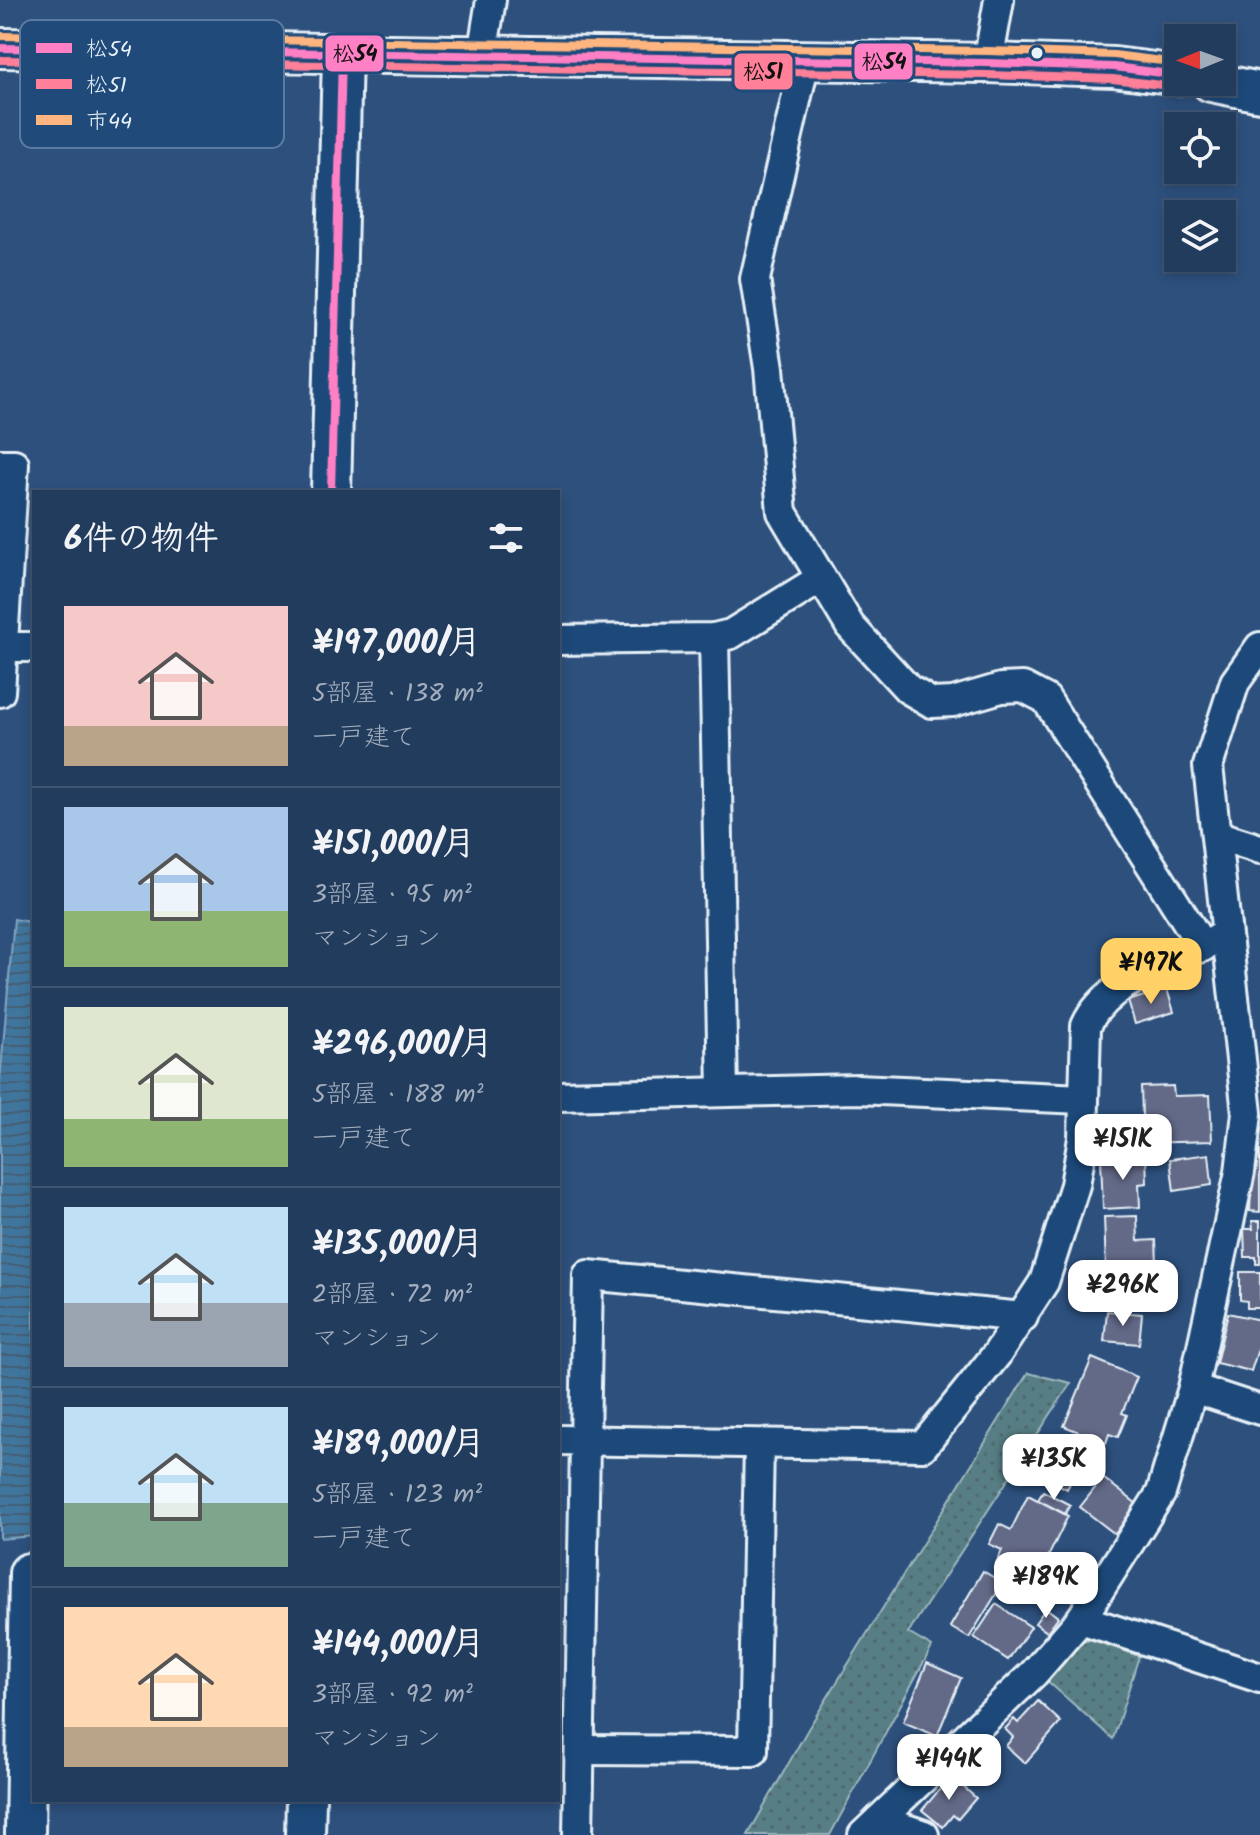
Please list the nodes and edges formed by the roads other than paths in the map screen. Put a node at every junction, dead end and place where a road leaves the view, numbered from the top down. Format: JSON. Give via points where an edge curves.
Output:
{"nodes":[{"id":1,"x":491,"y":0,"type":"edge"},
{"id":2,"x":999,"y":0,"type":"edge"},
{"id":3,"x":0,"y":48,"type":"edge"},
{"id":4,"x":20,"y":48,"type":"edge"},
{"id":5,"x":284,"y":54,"type":"edge"},
{"id":6,"x":342,"y":55,"type":"junction"},
{"id":7,"x":482,"y":55,"type":"junction"},
{"id":8,"x":805,"y":61,"type":"junction"},
{"id":9,"x":988,"y":63,"type":"junction"},
{"id":10,"x":1164,"y":73,"type":"edge"},
{"id":11,"x":1236,"y":87,"type":"edge"},
{"id":12,"x":1260,"y":92,"type":"edge"},
{"id":13,"x":0,"y":464,"type":"edge"},
{"id":14,"x":331,"y":490,"type":"edge"},
{"id":15,"x":820,"y":579,"type":"junction"},
{"id":16,"x":714,"y":638,"type":"junction"},
{"id":17,"x":560,"y":640,"type":"edge"},
{"id":18,"x":0,"y":647,"type":"edge"},
{"id":19,"x":32,"y":647,"type":"edge"},
{"id":20,"x":1260,"y":647,"type":"edge"},
{"id":21,"x":0,"y":692,"type":"edge"},
{"id":22,"x":1216,"y":835,"type":"junction"},
{"id":23,"x":1260,"y":849,"type":"edge"},
{"id":24,"x":1214,"y":940,"type":"junction"},
{"id":25,"x":723,"y":1092,"type":"junction"},
{"id":26,"x":560,"y":1096,"type":"edge"},
{"id":27,"x":1083,"y":1099,"type":"junction"},
{"id":28,"x":1254,"y":1115,"type":"edge"},
{"id":29,"x":1023,"y":1317,"type":"junction"},
{"id":30,"x":1193,"y":1388,"type":"junction"},
{"id":31,"x":1260,"y":1410,"type":"edge"},
{"id":32,"x":560,"y":1440,"type":"edge"},
{"id":33,"x":587,"y":1440,"type":"junction"},
{"id":34,"x":759,"y":1445,"type":"junction"},
{"id":35,"x":21,"y":1574,"type":"edge"},
{"id":36,"x":1081,"y":1619,"type":"junction"},
{"id":37,"x":1260,"y":1678,"type":"edge"},
{"id":38,"x":580,"y":1750,"type":"junction"},
{"id":39,"x":306,"y":1802,"type":"edge"},
{"id":40,"x":871,"y":1828,"type":"edge"},
{"id":41,"x":25,"y":1835,"type":"edge"},
{"id":42,"x":305,"y":1835,"type":"edge"},
{"id":43,"x":578,"y":1835,"type":"edge"},
{"id":44,"x":924,"y":1835,"type":"edge"}],
"edges":[{"from":1,"to":7,"type":"street"},
{"from":2,"to":9,"type":"street"},
{"from":3,"to":4,"type":"street"},
{"from":5,"to":6,"type":"street"},
{"from":6,"to":7,"type":"street"},
{"from":6,"to":14,"type":"street"},
{"from":7,"to":8,"type":"street"},
{"from":8,"to":9,"type":"street"},
{"from":8,"to":15,"type":"street","via":[[755,279],[782,512]]},
{"from":9,"to":10,"type":"street"},
{"from":11,"to":12,"type":"street"},
{"from":13,"to":18,"type":"street","via":[[14,464]]},
{"from":15,"to":16,"type":"street","via":[[731,634]]},
{"from":15,"to":24,"type":"street","via":[[877,659],[908,689],[932,703],[1023,687],[1046,699]]},
{"from":16,"to":17,"type":"street"},
{"from":16,"to":25,"type":"street"},
{"from":18,"to":19,"type":"street"},
{"from":18,"to":21,"type":"street"},
{"from":20,"to":22,"type":"street","via":[[1235,682],[1211,749],[1209,785]]},
{"from":22,"to":23,"type":"street"},
{"from":22,"to":24,"type":"street"},
{"from":24,"to":27,"type":"street","via":[[1115,991],[1092,1012],[1086,1026]]},
{"from":24,"to":28,"type":"street"},
{"from":25,"to":26,"type":"street"},
{"from":25,"to":27,"type":"street","via":[[857,1089]]},
{"from":27,"to":29,"type":"street","via":[[1075,1185],[1044,1282]]},
{"from":28,"to":30,"type":"street"},
{"from":29,"to":33,"type":"street","via":[[588,1275]]},
{"from":29,"to":34,"type":"street","via":[[923,1446]]},
{"from":30,"to":31,"type":"street"},
{"from":30,"to":36,"type":"street","via":[[1161,1493]]},
{"from":32,"to":33,"type":"street"},
{"from":33,"to":34,"type":"street"},
{"from":33,"to":38,"type":"street"},
{"from":34,"to":38,"type":"street","via":[[753,1751]]},
{"from":35,"to":41,"type":"street"},
{"from":36,"to":37,"type":"street"},
{"from":36,"to":40,"type":"street","via":[[1034,1673]]},
{"from":38,"to":43,"type":"street"},
{"from":39,"to":42,"type":"street"},
{"from":40,"to":44,"type":"street"}]}
